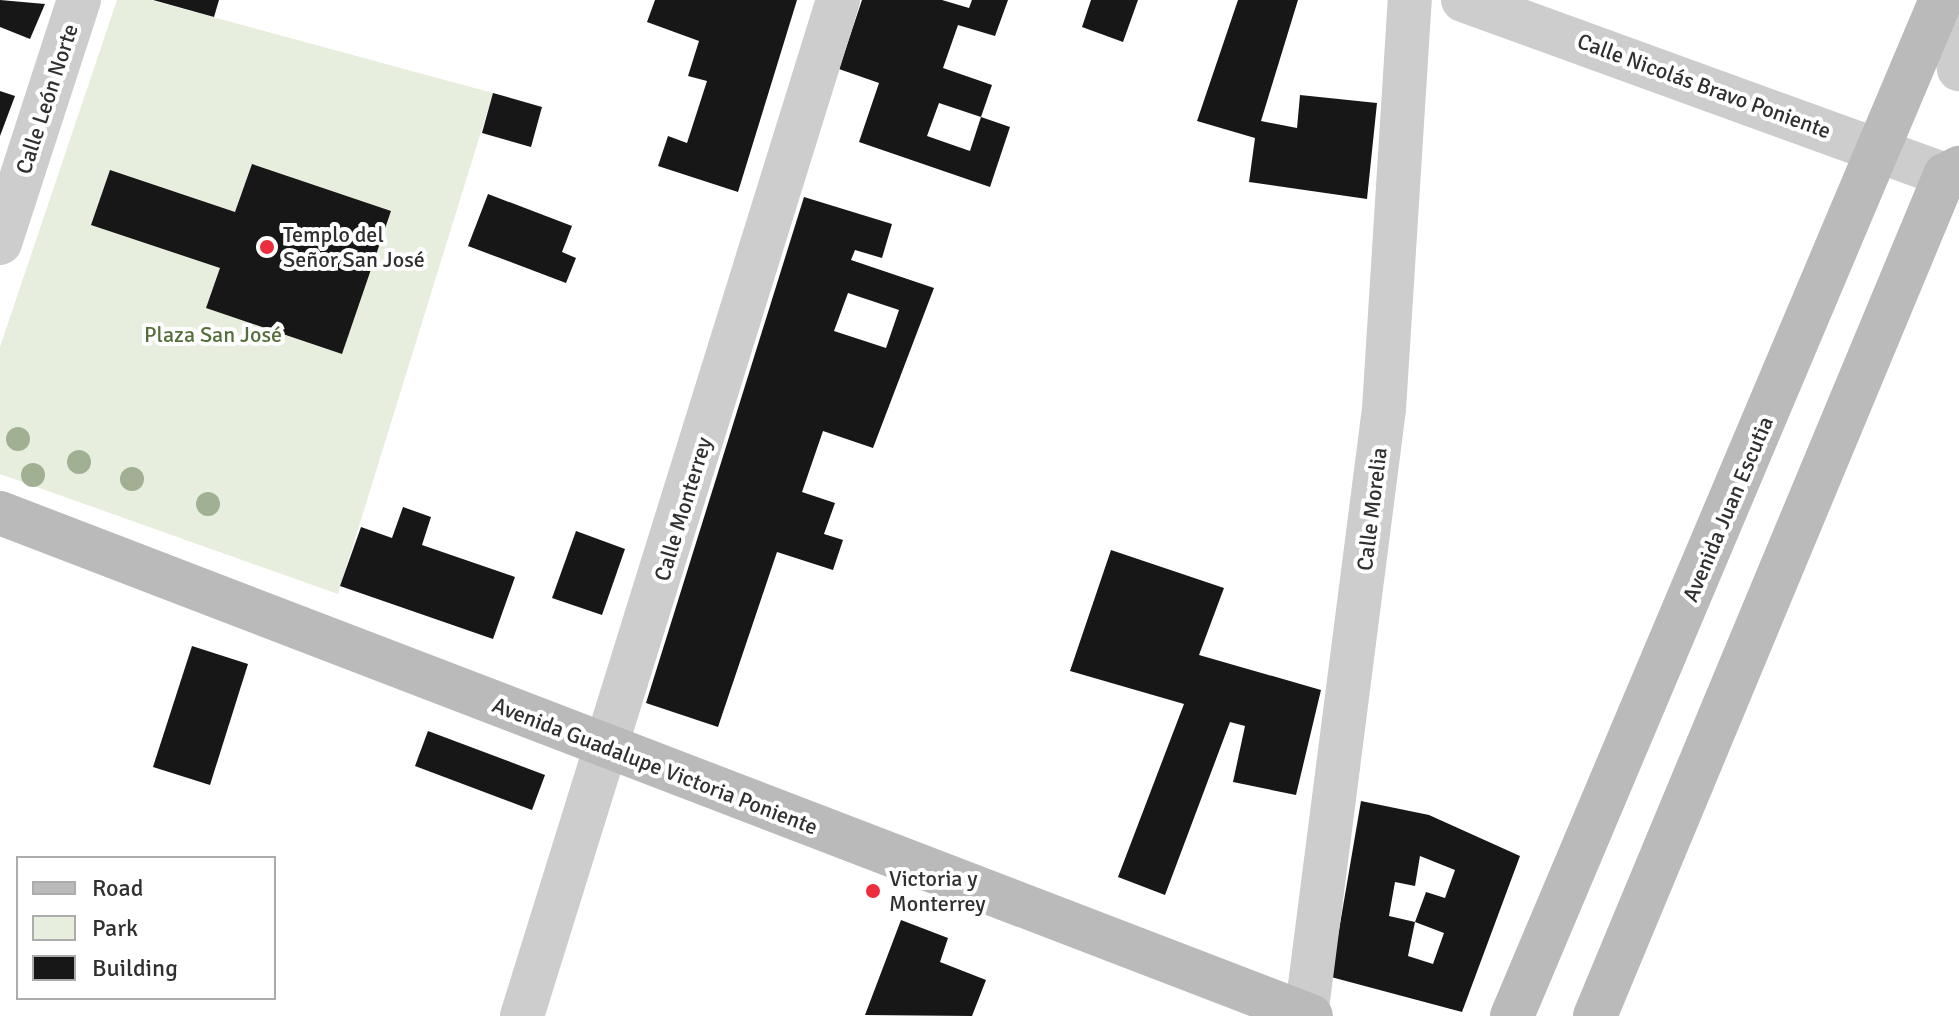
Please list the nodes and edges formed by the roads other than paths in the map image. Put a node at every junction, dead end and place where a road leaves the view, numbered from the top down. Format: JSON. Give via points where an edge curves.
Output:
{"nodes":[{"id":1,"x":79,"y":0,"type":"edge"},
{"id":2,"x":838,"y":0,"type":"edge"},
{"id":3,"x":1410,"y":0,"type":"edge"},
{"id":4,"x":1463,"y":0,"type":"edge"},
{"id":5,"x":1941,"y":0,"type":"edge"},
{"id":6,"x":1949,"y":0,"type":"edge"},
{"id":7,"x":1959,"y":69,"type":"edge"},
{"id":8,"x":1880,"y":149,"type":"junction"},
{"id":9,"x":1952,"y":171,"type":"edge"},
{"id":10,"x":0,"y":243,"type":"edge"},
{"id":11,"x":0,"y":513,"type":"edge"},
{"id":12,"x":609,"y":749,"type":"junction"},
{"id":13,"x":1308,"y":1015,"type":"edge"},
{"id":14,"x":522,"y":1016,"type":"edge"},
{"id":15,"x":1512,"y":1016,"type":"edge"},
{"id":16,"x":1595,"y":1016,"type":"edge"}],
"edges":[{"from":1,"to":10,"type":"street","name":"Calle León Norte"},
{"from":2,"to":12,"type":"street","name":"Calle Monterrey"},
{"from":3,"to":13,"type":"street","name":"Calle Morelia","via":[[1384,409]]},
{"from":4,"to":8,"type":"street","name":"Calle Nicolás Bravo Poniente"},
{"from":5,"to":8,"type":"main road","name":"Avenida Juan Escutia"},
{"from":6,"to":7,"type":"street"},
{"from":8,"to":9,"type":"street","name":"Calle Nicolás Bravo Poniente"},
{"from":8,"to":15,"type":"main road","name":"Avenida Juan Escutia"},
{"from":9,"to":16,"type":"main road"},
{"from":11,"to":12,"type":"main road","name":"Avenida Guadalupe Victoria Poniente"},
{"from":12,"to":13,"type":"main road","name":"Avenida Guadalupe Victoria Poniente"},
{"from":12,"to":14,"type":"street","name":"Calle Monterrey"}]}
